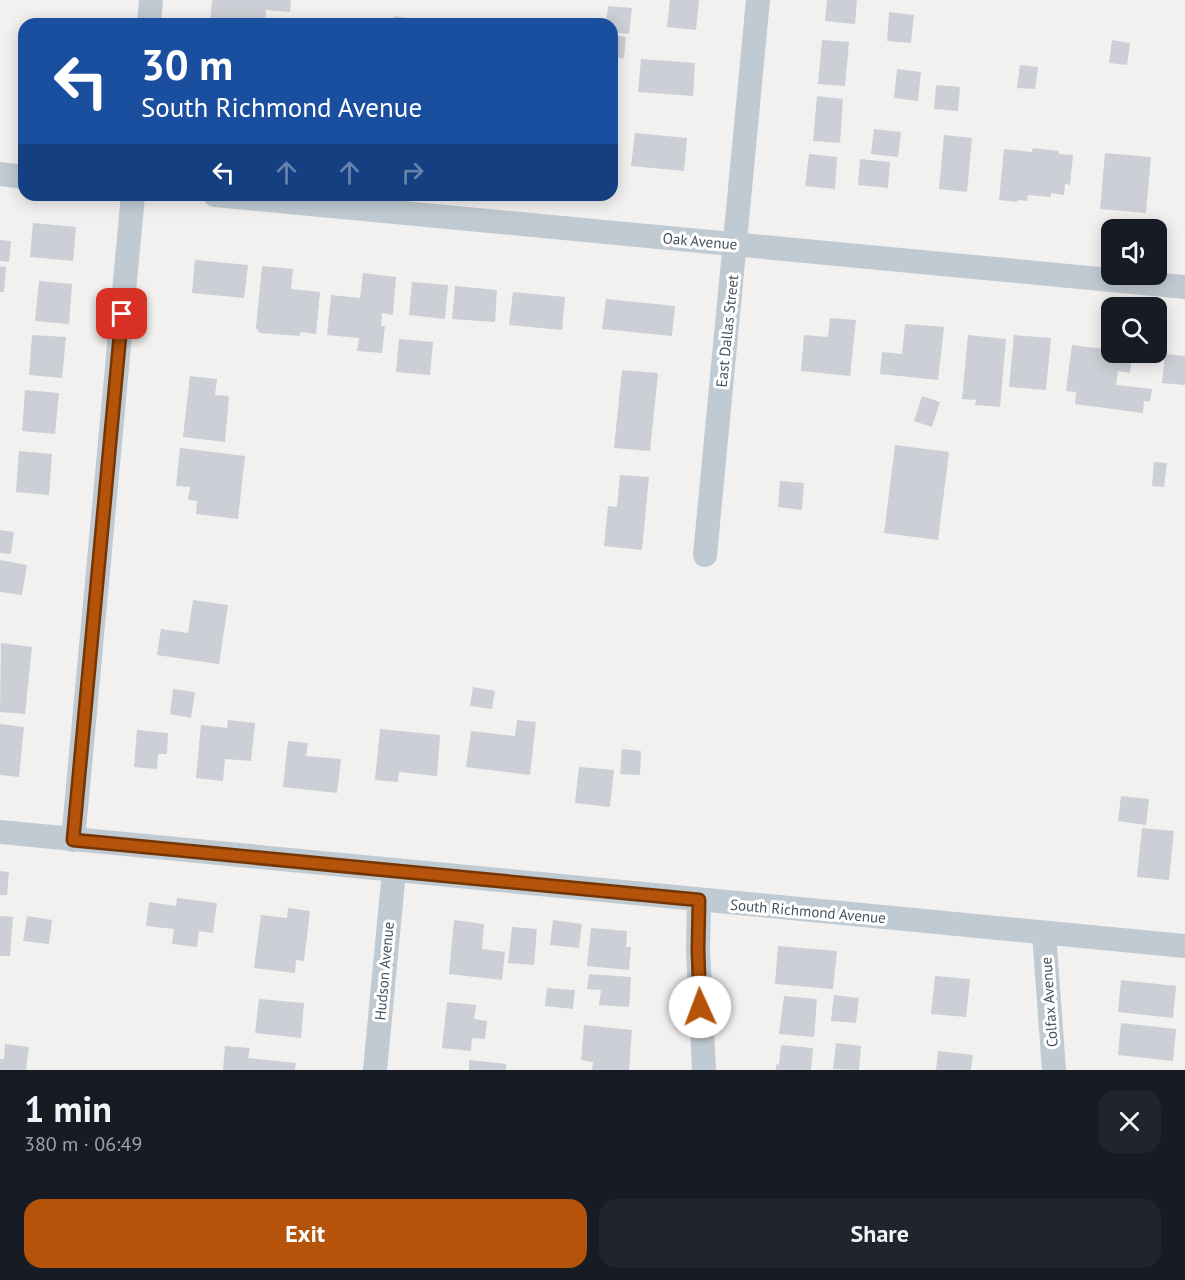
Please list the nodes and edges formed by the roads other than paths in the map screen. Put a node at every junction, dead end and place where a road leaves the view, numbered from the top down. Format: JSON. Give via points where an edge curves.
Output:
{"nodes":[{"id":1,"x":152,"y":0,"type":"edge"},
{"id":2,"x":758,"y":0,"type":"edge"},
{"id":3,"x":150,"y":18,"type":"edge"},
{"id":4,"x":0,"y":174,"type":"edge"},
{"id":5,"x":18,"y":176,"type":"edge"},
{"id":6,"x":132,"y":201,"type":"edge"},
{"id":7,"x":279,"y":201,"type":"edge"},
{"id":8,"x":735,"y":244,"type":"junction"},
{"id":9,"x":1185,"y":287,"type":"edge"},
{"id":10,"x":705,"y":555,"type":"dead end"},
{"id":11,"x":0,"y":832,"type":"edge"},
{"id":12,"x":73,"y":840,"type":"junction"},
{"id":13,"x":394,"y":871,"type":"junction"},
{"id":14,"x":699,"y":900,"type":"junction"},
{"id":15,"x":1044,"y":933,"type":"junction"},
{"id":16,"x":1185,"y":946,"type":"edge"},
{"id":17,"x":375,"y":1070,"type":"edge"},
{"id":18,"x":704,"y":1070,"type":"edge"},
{"id":19,"x":1054,"y":1070,"type":"edge"}],
"edges":[{"from":1,"to":3,"type":"street"},
{"from":2,"to":8,"type":"street","name":"East Dallas Street"},
{"from":4,"to":5,"type":"street"},
{"from":6,"to":12,"type":"street"},
{"from":7,"to":8,"type":"street","name":"Oak Avenue"},
{"from":8,"to":9,"type":"street","name":"Oak Avenue"},
{"from":8,"to":10,"type":"street","name":"East Dallas Street"},
{"from":11,"to":12,"type":"street","name":"South Richmond Avenue"},
{"from":12,"to":13,"type":"street","name":"South Richmond Avenue"},
{"from":13,"to":14,"type":"street","name":"South Richmond Avenue"},
{"from":13,"to":17,"type":"street","name":"Hudson Avenue"},
{"from":14,"to":15,"type":"street","name":"South Richmond Avenue"},
{"from":14,"to":18,"type":"street"},
{"from":15,"to":16,"type":"street","name":"South Richmond Avenue"},
{"from":15,"to":19,"type":"street","name":"Colfax Avenue"}]}
